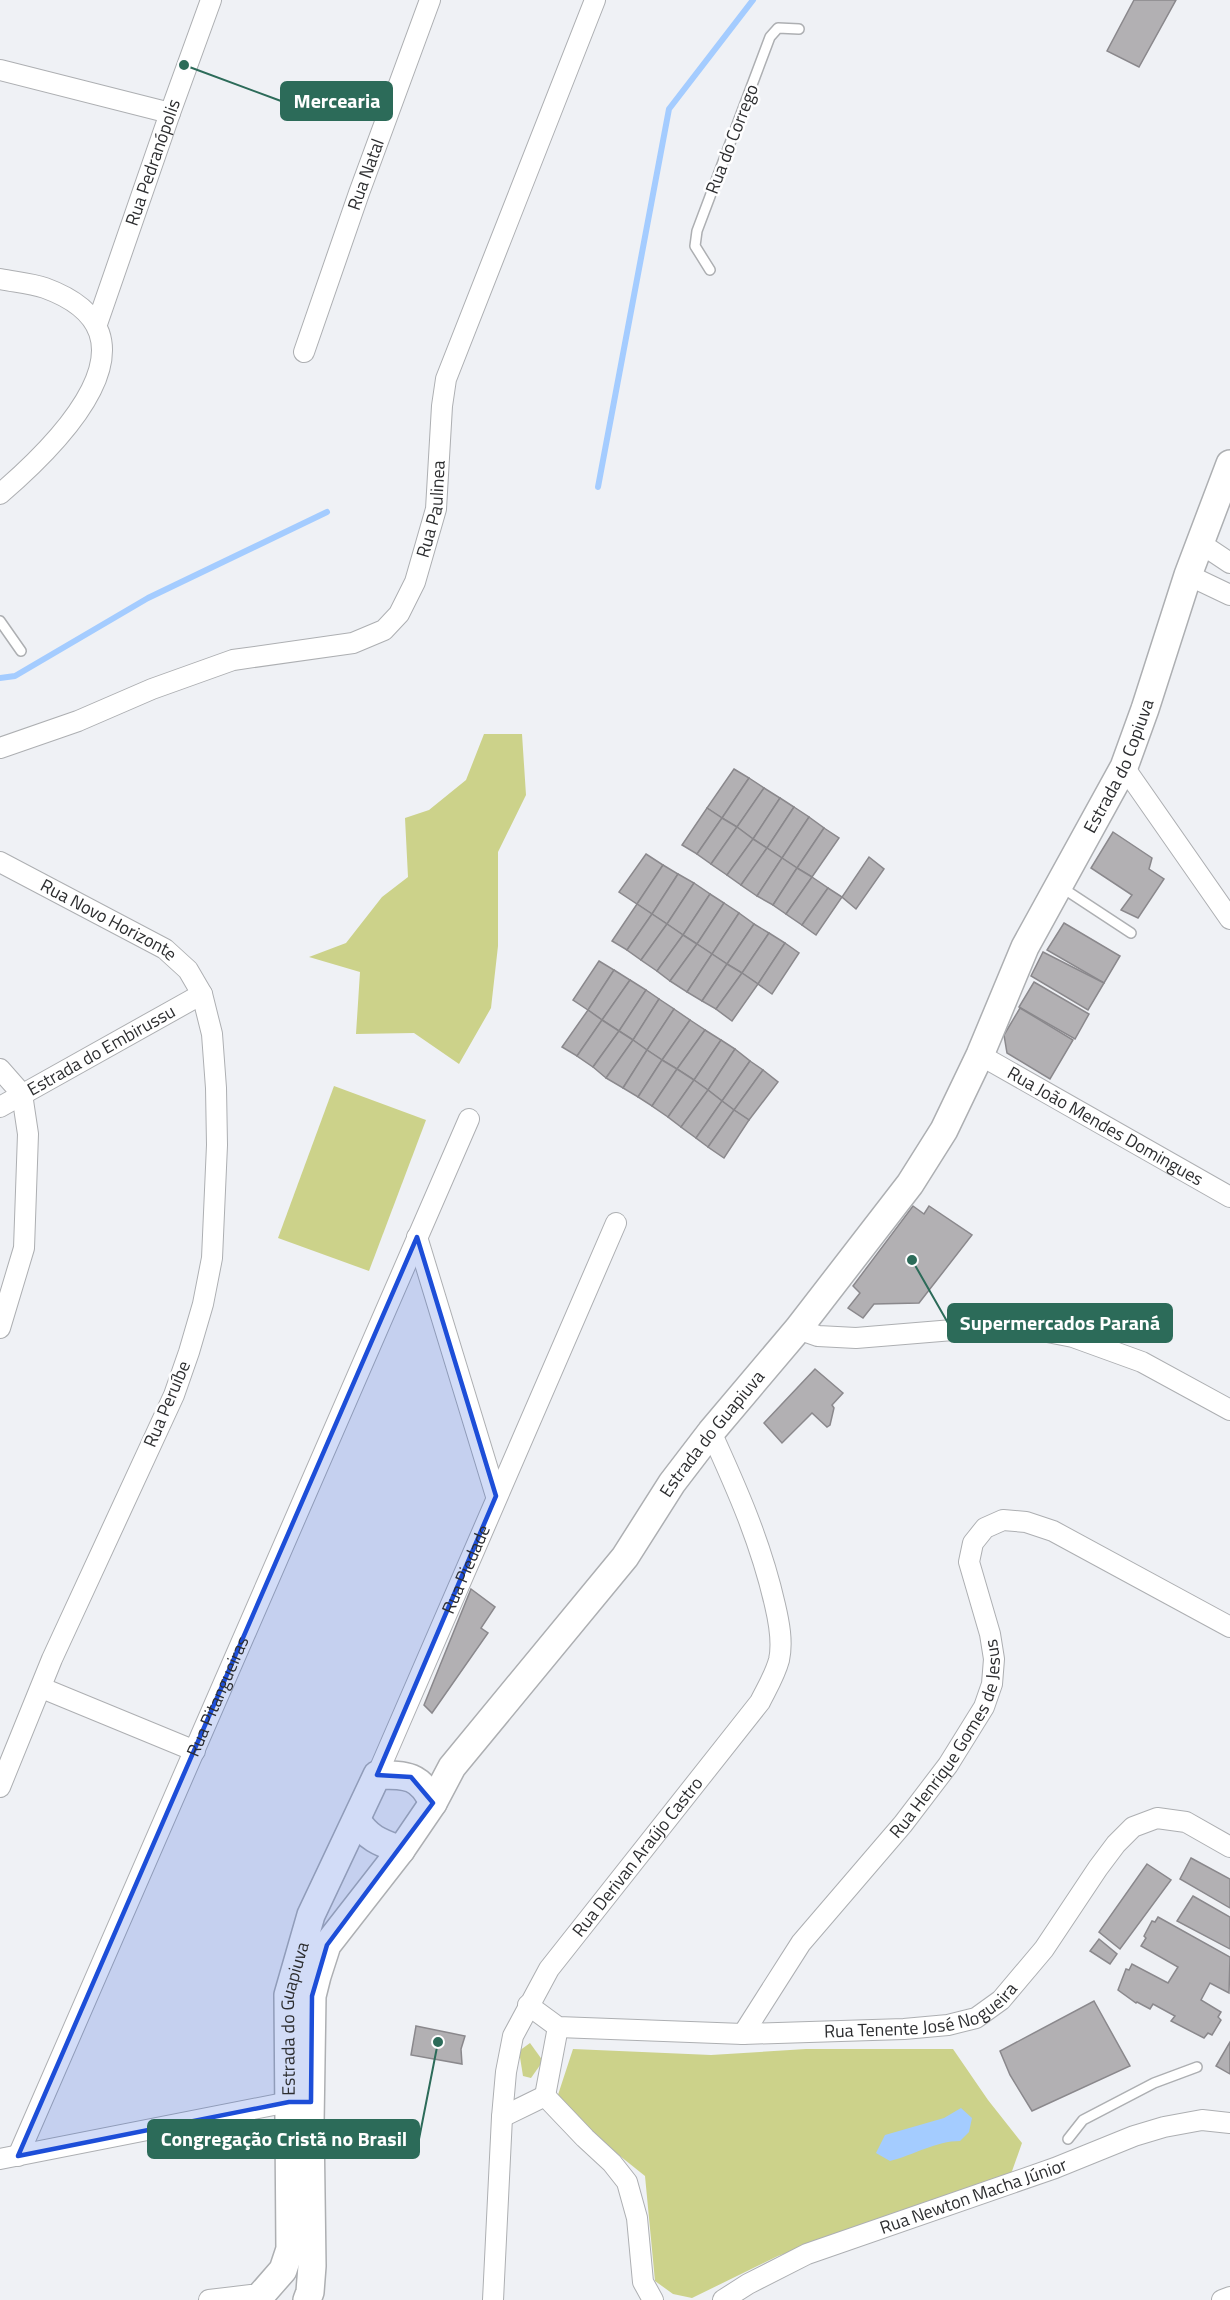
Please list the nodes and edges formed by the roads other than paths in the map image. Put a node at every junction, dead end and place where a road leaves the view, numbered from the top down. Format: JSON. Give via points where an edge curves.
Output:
{"nodes":[{"id":1,"x":212,"y":0,"type":"edge"},
{"id":2,"x":430,"y":0,"type":"edge"},
{"id":3,"x":595,"y":0,"type":"edge"},
{"id":4,"x":799,"y":29,"type":"dead end"},
{"id":5,"x":0,"y":70,"type":"edge"},
{"id":6,"x":170,"y":113,"type":"junction"},
{"id":7,"x":710,"y":270,"type":"dead end"},
{"id":8,"x":0,"y":279,"type":"edge"},
{"id":9,"x":97,"y":324,"type":"junction"},
{"id":10,"x":304,"y":352,"type":"dead end"},
{"id":11,"x":1230,"y":464,"type":"edge"},
{"id":12,"x":0,"y":494,"type":"edge"},
{"id":13,"x":1200,"y":543,"type":"junction"},
{"id":14,"x":1230,"y":563,"type":"edge"},
{"id":15,"x":1188,"y":575,"type":"junction"},
{"id":16,"x":1230,"y":595,"type":"edge"},
{"id":17,"x":0,"y":621,"type":"edge"},
{"id":18,"x":21,"y":651,"type":"dead end"},
{"id":19,"x":0,"y":748,"type":"edge"},
{"id":20,"x":1124,"y":767,"type":"junction"},
{"id":21,"x":0,"y":862,"type":"edge"},
{"id":22,"x":1059,"y":886,"type":"junction"},
{"id":23,"x":1230,"y":919,"type":"edge"},
{"id":24,"x":1131,"y":933,"type":"dead end"},
{"id":25,"x":202,"y":994,"type":"junction"},
{"id":26,"x":980,"y":1055,"type":"junction"},
{"id":27,"x":0,"y":1069,"type":"edge"},
{"id":28,"x":22,"y":1094,"type":"junction"},
{"id":29,"x":0,"y":1107,"type":"edge"},
{"id":30,"x":469,"y":1119,"type":"dead end"},
{"id":31,"x":1230,"y":1197,"type":"edge"},
{"id":32,"x":616,"y":1223,"type":"dead end"},
{"id":33,"x":417,"y":1237,"type":"junction"},
{"id":34,"x":14,"y":1280,"type":"junction"},
{"id":35,"x":0,"y":1299,"type":"edge"},
{"id":36,"x":0,"y":1328,"type":"edge"},
{"id":37,"x":798,"y":1329,"type":"junction"},
{"id":38,"x":1230,"y":1410,"type":"edge"},
{"id":39,"x":711,"y":1432,"type":"junction"},
{"id":40,"x":496,"y":1496,"type":"junction"},
{"id":41,"x":1230,"y":1627,"type":"edge"},
{"id":42,"x":42,"y":1688,"type":"junction"},
{"id":43,"x":195,"y":1750,"type":"junction"},
{"id":44,"x":6,"y":1763,"type":"edge"},
{"id":45,"x":452,"y":1767,"type":"junction"},
{"id":46,"x":377,"y":1775,"type":"junction"},
{"id":47,"x":411,"y":1777,"type":"junction"},
{"id":48,"x":0,"y":1787,"type":"edge"},
{"id":49,"x":433,"y":1803,"type":"junction"},
{"id":50,"x":357,"y":1820,"type":"junction"},
{"id":51,"x":1230,"y":1847,"type":"edge"},
{"id":52,"x":401,"y":1850,"type":"junction"},
{"id":53,"x":312,"y":1915,"type":"joint"},
{"id":54,"x":528,"y":2005,"type":"junction"},
{"id":55,"x":558,"y":2027,"type":"junction"},
{"id":56,"x":743,"y":2034,"type":"junction"},
{"id":57,"x":1197,"y":2067,"type":"dead end"},
{"id":58,"x":545,"y":2096,"type":"junction"},
{"id":59,"x":303,"y":2109,"type":"junction"},
{"id":60,"x":502,"y":2116,"type":"junction"},
{"id":61,"x":1230,"y":2123,"type":"edge"},
{"id":62,"x":1068,"y":2139,"type":"dead end"},
{"id":63,"x":9,"y":2157,"type":"edge"},
{"id":64,"x":257,"y":2297,"type":"edge"},
{"id":65,"x":1230,"y":2297,"type":"edge"},
{"id":66,"x":308,"y":2299,"type":"edge"},
{"id":67,"x":209,"y":2300,"type":"edge"},
{"id":68,"x":493,"y":2300,"type":"edge"},
{"id":69,"x":653,"y":2300,"type":"edge"},
{"id":70,"x":723,"y":2300,"type":"edge"},
{"id":71,"x":1222,"y":2300,"type":"edge"}],
"edges":[{"from":1,"to":6,"type":"street","name":"Rua Pedranópolis"},
{"from":2,"to":10,"type":"street","name":"Rua Natal"},
{"from":3,"to":19,"type":"street","name":"Rua Paulinea","via":[[446,379],[436,509],[415,582],[399,614],[384,630],[353,642],[232,660]]},
{"from":4,"to":7,"type":"lane","name":"Rua do Corrego","via":[[778,28],[770,37],[697,231],[694,246]]},
{"from":5,"to":6,"type":"street"},
{"from":6,"to":9,"type":"street","name":"Rua Pedranópolis"},
{"from":8,"to":9,"type":"street","via":[[44,288],[67,298]]},
{"from":9,"to":12,"type":"street","via":[[102,357],[92,391],[27,471]]},
{"from":11,"to":13,"type":"street","name":"Estrada do Copiuva"},
{"from":13,"to":14,"type":"street"},
{"from":13,"to":15,"type":"street","name":"Estrada do Copiuva"},
{"from":15,"to":16,"type":"street"},
{"from":15,"to":20,"type":"street","name":"Estrada do Copiuva"},
{"from":17,"to":18,"type":"lane"},
{"from":20,"to":22,"type":"street","name":"Estrada do Copiuva"},
{"from":20,"to":23,"type":"street"},
{"from":21,"to":25,"type":"street","name":"Rua Novo Horizonte","via":[[165,949],[188,970]]},
{"from":22,"to":24,"type":"lane"},
{"from":22,"to":26,"type":"street","name":"Estrada do Copiuva","via":[[1025,947]]},
{"from":25,"to":28,"type":"street","name":"Estrada do Embirussu"},
{"from":25,"to":42,"type":"street","name":"Rua Peruíbe","via":[[212,1034],[217,1145],[212,1258],[202,1304],[174,1395]]},
{"from":26,"to":31,"type":"street","name":"Rua João Mendes Domingues"},
{"from":26,"to":37,"type":"street","name":"Estrada do Guapiuva","via":[[944,1130],[910,1184]]},
{"from":27,"to":28,"type":"street"},
{"from":28,"to":29,"type":"street","name":"Estrada do Embirussu"},
{"from":28,"to":34,"type":"street","via":[[28,1134],[24,1248]]},
{"from":30,"to":33,"type":"street","name":"Rua Pitangueiras"},
{"from":32,"to":40,"type":"street","name":"Rua Piedade"},
{"from":33,"to":40,"type":"street"},
{"from":33,"to":43,"type":"street","name":"Rua Pitangueiras"},
{"from":34,"to":35,"type":"street"},
{"from":34,"to":36,"type":"street"},
{"from":37,"to":38,"type":"street","via":[[818,1336],[856,1338],[953,1330],[1032,1329],[1073,1337],[1142,1362]]},
{"from":37,"to":39,"type":"street","name":"Estrada do Guapiuva"},
{"from":39,"to":45,"type":"street","name":"Estrada do Guapiuva","via":[[672,1483],[625,1557]]},
{"from":39,"to":54,"type":"street","name":"Rua Derivan Araújo Castro","via":[[740,1493],[770,1584],[780,1627],[779,1658],[760,1702],[549,1969]]},
{"from":40,"to":46,"type":"street","name":"Rua Piedade"},
{"from":41,"to":56,"type":"street","name":"Rua Henrique Gomes de Jesus","via":[[1053,1532],[1026,1522],[1003,1520],[985,1528],[973,1544],[969,1562],[994,1659],[992,1684],[984,1707],[969,1734],[903,1824],[801,1943]]},
{"from":42,"to":43,"type":"street"},
{"from":42,"to":44,"type":"street","name":"Rua Peruíbe"},
{"from":43,"to":63,"type":"street","name":"Rua Pitangueiras"},
{"from":44,"to":48,"type":"street","name":"Rua Peruíbe"},
{"from":45,"to":47,"type":"street"},
{"from":45,"to":49,"type":"street","name":"Estrada do Guapiuva"},
{"from":46,"to":47,"type":"street"},
{"from":46,"to":50,"type":"street","name":"Rua Piedade"},
{"from":47,"to":49,"type":"street"},
{"from":49,"to":52,"type":"street","name":"Estrada do Guapiuva"},
{"from":50,"to":52,"type":"street","via":[[371,1839]]},
{"from":50,"to":53,"type":"street","name":"Rua Piedade"},
{"from":51,"to":56,"type":"street","name":"Rua Tenente José Nogueira","via":[[1186,1822],[1157,1818],[1133,1827],[1098,1868],[1022,1976],[1001,2000],[976,2018],[904,2029]]},
{"from":52,"to":59,"type":"street","name":"Estrada do Guapiuva","via":[[327,1945],[312,1996]]},
{"from":53,"to":59,"type":"street","name":"Estrada do Guapiuva","via":[[288,1995]]},
{"from":54,"to":55,"type":"street"},
{"from":54,"to":60,"type":"street","name":"Rua Derivan Araújo Castro","via":[[513,2036]]},
{"from":55,"to":56,"type":"street","name":"Rua Tenente José Nogueira"},
{"from":55,"to":58,"type":"street"},
{"from":57,"to":62,"type":"lane","via":[[1154,2083],[1083,2120]]},
{"from":58,"to":60,"type":"street"},
{"from":58,"to":69,"type":"street","via":[[627,2182],[638,2218],[644,2282]]},
{"from":59,"to":63,"type":"street"},
{"from":59,"to":64,"type":"street","name":"Estrada do Guapiuva","via":[[291,2249],[283,2270]]},
{"from":59,"to":66,"type":"street","via":[[312,2266]]},
{"from":60,"to":68,"type":"street","name":"Rua Derivan Araújo Castro"},
{"from":61,"to":70,"type":"street","name":"Rua Newton Macha Júnior","via":[[1202,2120],[1134,2136],[1044,2172],[807,2254]]},
{"from":64,"to":67,"type":"street"},
{"from":65,"to":71,"type":"street"}]}
